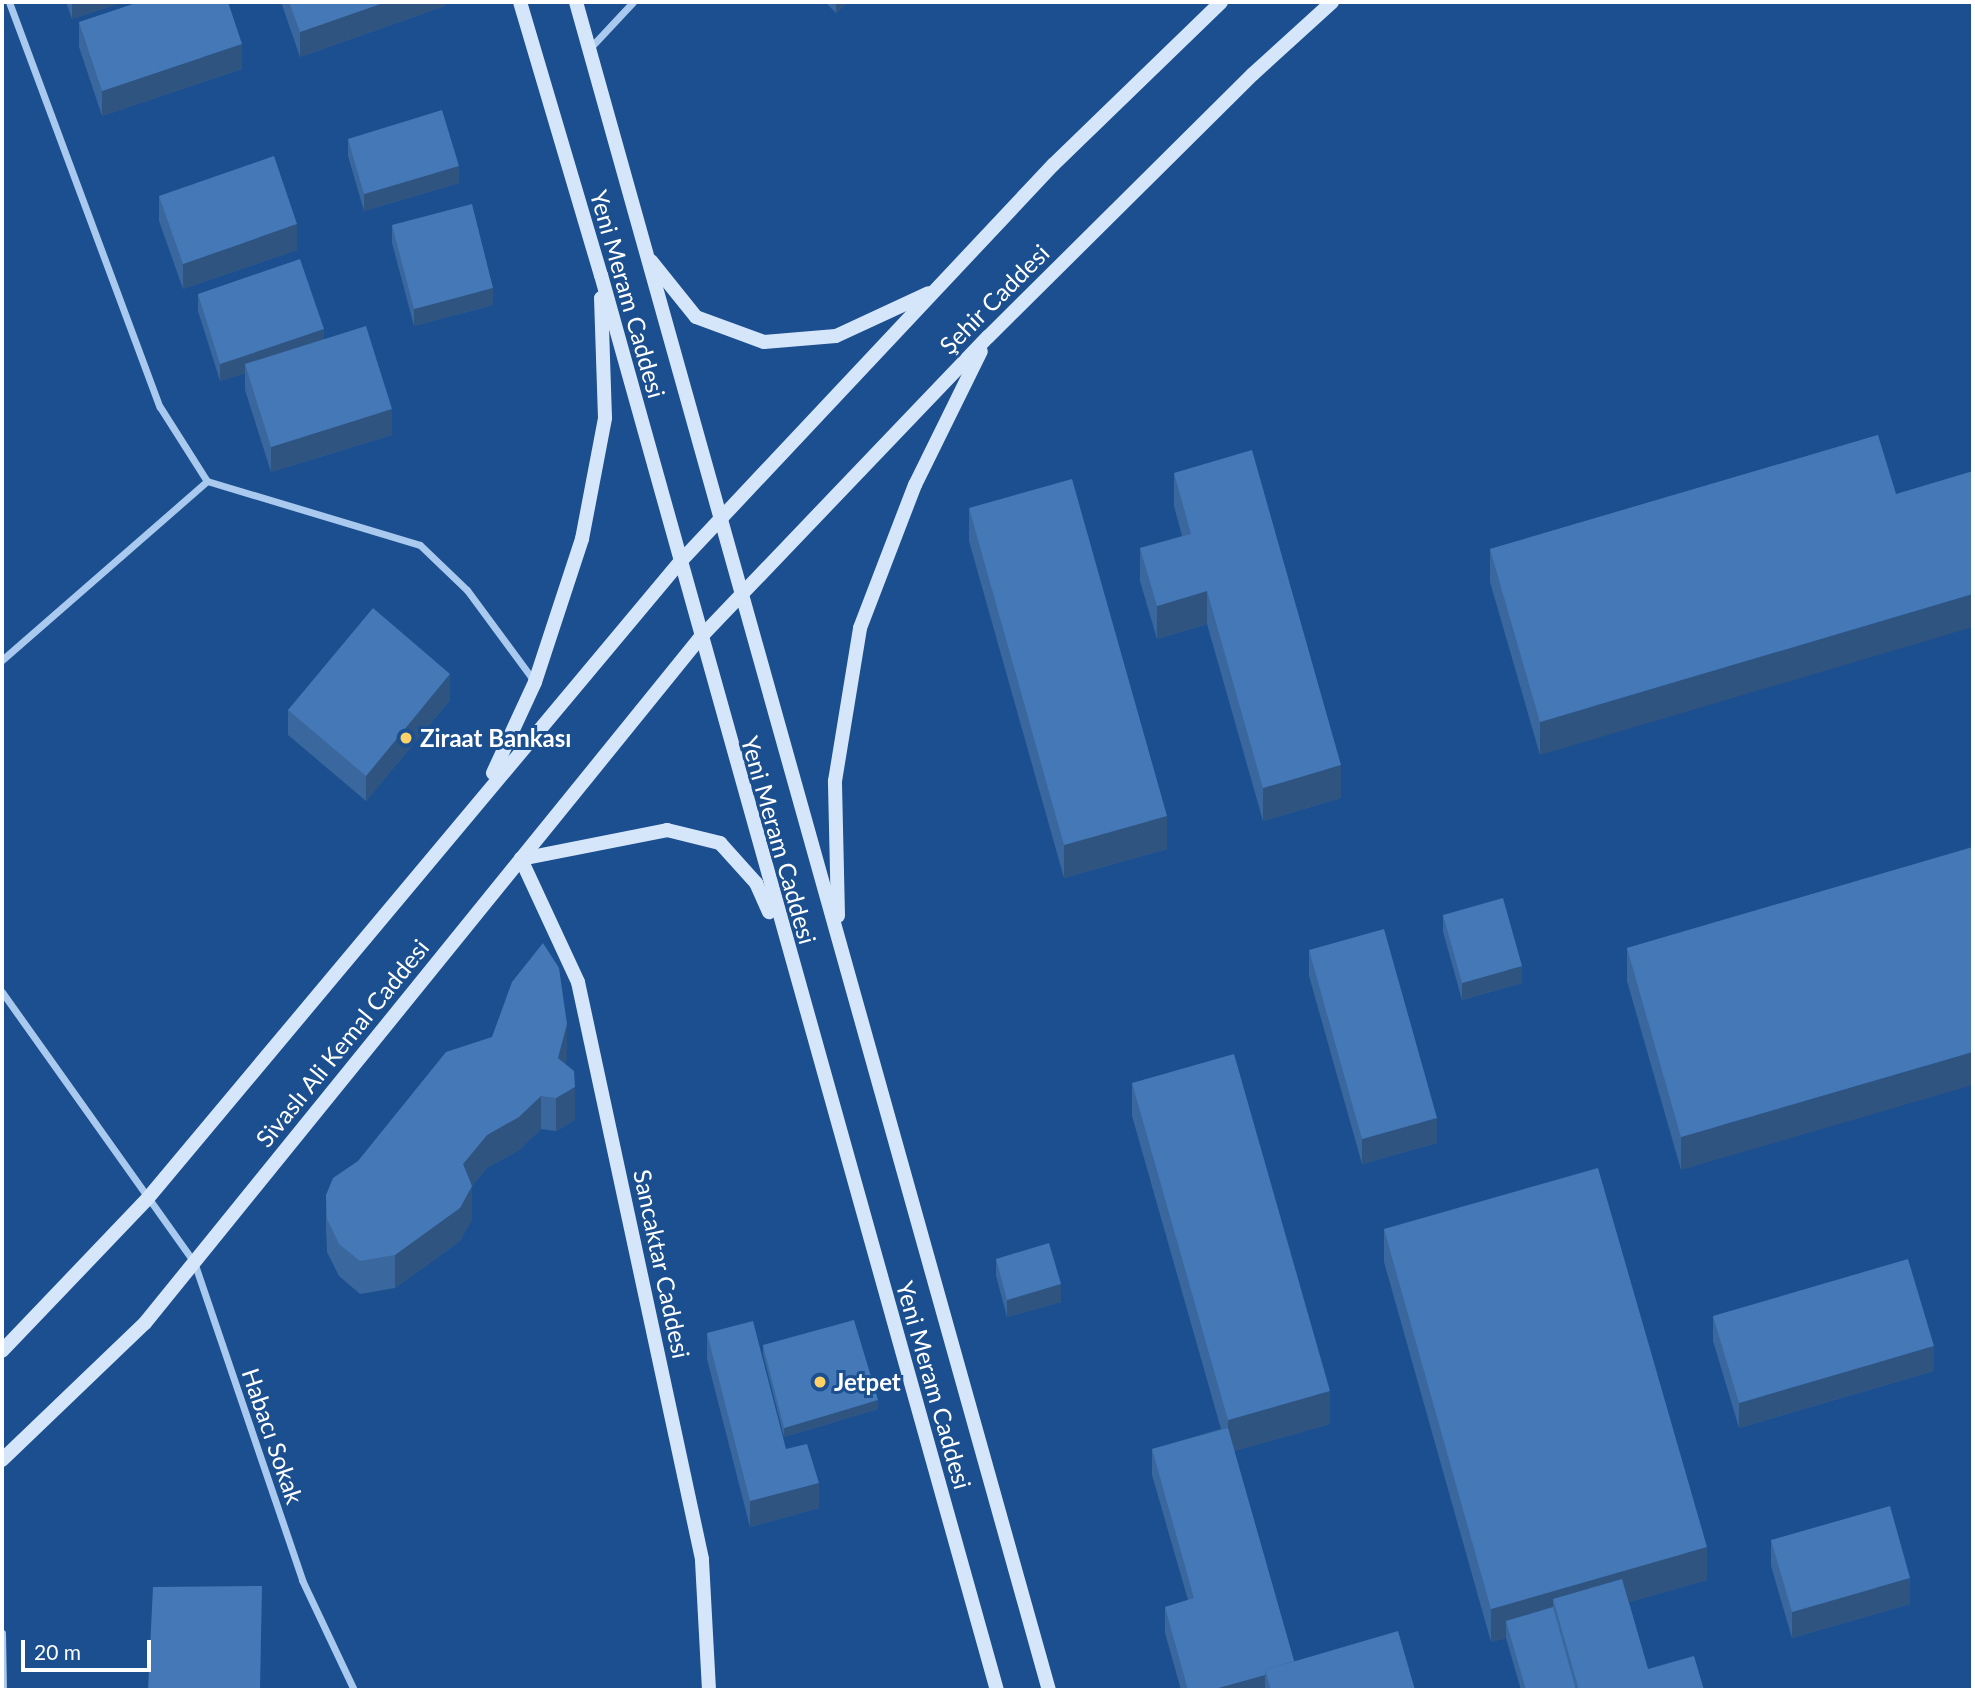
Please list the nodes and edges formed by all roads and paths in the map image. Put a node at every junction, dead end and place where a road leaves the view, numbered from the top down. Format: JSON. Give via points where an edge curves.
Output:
{"nodes":[{"id":1,"x":9,"y":2,"type":"edge"},
{"id":2,"x":520,"y":2,"type":"edge"},
{"id":3,"x":576,"y":2,"type":"edge"},
{"id":4,"x":633,"y":2,"type":"edge"},
{"id":5,"x":1221,"y":2,"type":"edge"},
{"id":6,"x":1332,"y":2,"type":"edge"},
{"id":7,"x":590,"y":48,"type":"junction"},
{"id":8,"x":646,"y":255,"type":"junction"},
{"id":9,"x":601,"y":275,"type":"junction"},
{"id":10,"x":936,"y":290,"type":"junction"},
{"id":11,"x":988,"y":337,"type":"junction"},
{"id":12,"x":207,"y":481,"type":"junction"},
{"id":13,"x":719,"y":522,"type":"junction"},
{"id":14,"x":680,"y":562,"type":"junction"},
{"id":15,"x":741,"y":595,"type":"junction"},
{"id":16,"x":699,"y":639,"type":"junction"},
{"id":17,"x":2,"y":660,"type":"edge"},
{"id":18,"x":535,"y":682,"type":"junction"},
{"id":19,"x":486,"y":789,"type":"junction"},
{"id":20,"x":521,"y":859,"type":"junction"},
{"id":21,"x":838,"y":935,"type":"junction"},
{"id":22,"x":785,"y":945,"type":"junction"},
{"id":23,"x":2,"y":992,"type":"edge"},
{"id":24,"x":148,"y":1198,"type":"junction"},
{"id":25,"x":194,"y":1262,"type":"junction"},
{"id":26,"x":2,"y":1351,"type":"edge"},
{"id":27,"x":2,"y":1460,"type":"edge"},
{"id":28,"x":2,"y":1633,"type":"edge"},
{"id":29,"x":2,"y":1690,"type":"edge"},
{"id":30,"x":354,"y":1690,"type":"edge"},
{"id":31,"x":709,"y":1690,"type":"edge"},
{"id":32,"x":997,"y":1690,"type":"edge"},
{"id":33,"x":1049,"y":1690,"type":"edge"}],
"edges":[{"from":1,"to":12,"type":"street","via":[[160,407]]},
{"from":2,"to":9,"type":"main road","name":"Yeni Meram Caddesi"},
{"from":3,"to":7,"type":"main road","name":"Yeni Meram Caddesi"},
{"from":4,"to":7,"type":"street"},
{"from":5,"to":10,"type":"main road","name":"Şehir Caddesi","via":[[1053,165]]},
{"from":6,"to":11,"type":"main road","name":"Şehir Caddesi","via":[[1253,74]]},
{"from":7,"to":8,"type":"main road","name":"Yeni Meram Caddesi"},
{"from":8,"to":10,"type":"main road","via":[[696,317],[764,342],[836,336]]},
{"from":8,"to":13,"type":"main road","name":"Yeni Meram Caddesi"},
{"from":9,"to":14,"type":"main road","name":"Yeni Meram Caddesi"},
{"from":9,"to":18,"type":"main road","via":[[604,418],[582,539]]},
{"from":10,"to":13,"type":"main road","name":"Şehir Caddesi"},
{"from":11,"to":15,"type":"main road","name":"Şehir Caddesi"},
{"from":11,"to":21,"type":"main road","via":[[915,485],[860,628],[835,781]]},
{"from":12,"to":17,"type":"street"},
{"from":12,"to":18,"type":"street","via":[[420,545],[467,590]]},
{"from":13,"to":14,"type":"main road","name":"Şehir Caddesi"},
{"from":13,"to":15,"type":"main road","name":"Yeni Meram Caddesi"},
{"from":14,"to":16,"type":"main road","name":"Yeni Meram Caddesi"},
{"from":14,"to":19,"type":"main road","name":"Sivaslı Ali Kemal Caddesi"},
{"from":15,"to":16,"type":"main road","name":"Şehir Caddesi"},
{"from":15,"to":21,"type":"main road","name":"Yeni Meram Caddesi"},
{"from":16,"to":20,"type":"main road","name":"Sivaslı Ali Kemal Caddesi"},
{"from":16,"to":22,"type":"main road","name":"Yeni Meram Caddesi"},
{"from":18,"to":19,"type":"main road"},
{"from":19,"to":24,"type":"main road","name":"Sivaslı Ali Kemal Caddesi"},
{"from":20,"to":22,"type":"main road","via":[[667,830],[720,843],[756,883]]},
{"from":20,"to":25,"type":"main road","name":"Sivaslı Ali Kemal Caddesi"},
{"from":20,"to":31,"type":"main road","name":"Sancaktar Caddesi","via":[[578,982],[702,1559]]},
{"from":21,"to":33,"type":"main road","name":"Yeni Meram Caddesi"},
{"from":22,"to":32,"type":"main road","name":"Yeni Meram Caddesi"},
{"from":23,"to":24,"type":"street","name":"Habacı Sokak"},
{"from":24,"to":25,"type":"street","name":"Habacı Sokak"},
{"from":24,"to":26,"type":"main road","name":"Sivaslı Ali Kemal Caddesi"},
{"from":25,"to":27,"type":"main road","name":"Sivaslı Ali Kemal Caddesi","via":[[145,1322]]},
{"from":25,"to":30,"type":"street","name":"Habacı Sokak","via":[[302,1580]]},
{"from":28,"to":29,"type":"street"}]}
